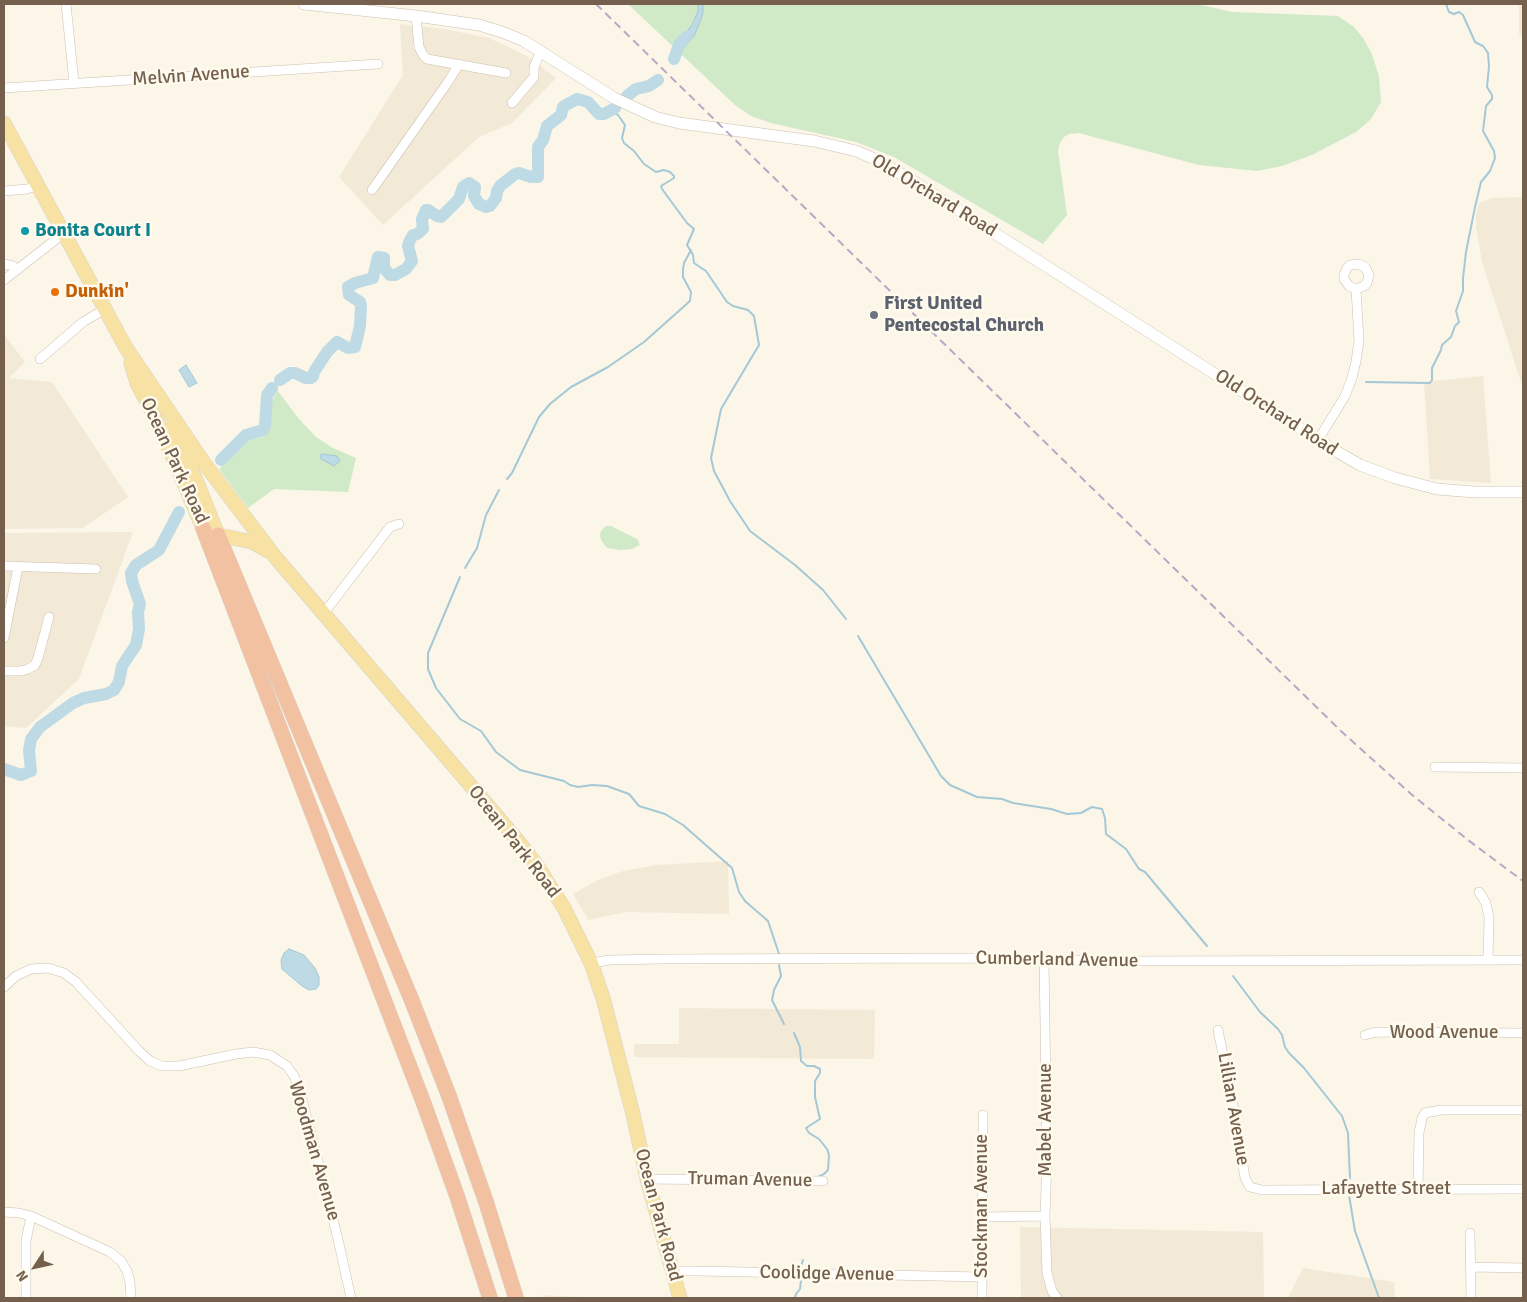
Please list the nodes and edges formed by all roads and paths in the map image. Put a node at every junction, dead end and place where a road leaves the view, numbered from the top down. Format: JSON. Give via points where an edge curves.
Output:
{"nodes":[{"id":1,"x":66,"y":4,"type":"edge"},
{"id":2,"x":304,"y":4,"type":"edge"},
{"id":3,"x":416,"y":16,"type":"junction"},
{"id":4,"x":541,"y":51,"type":"junction"},
{"id":5,"x":378,"y":64,"type":"dead end"},
{"id":6,"x":459,"y":64,"type":"junction"},
{"id":7,"x":506,"y":73,"type":"dead end"},
{"id":8,"x":74,"y":83,"type":"junction"},
{"id":9,"x":4,"y":88,"type":"edge"},
{"id":10,"x":512,"y":103,"type":"dead end"},
{"id":11,"x":4,"y":123,"type":"edge"},
{"id":12,"x":38,"y":186,"type":"junction"},
{"id":13,"x":372,"y":190,"type":"dead end"},
{"id":14,"x":4,"y":191,"type":"edge"},
{"id":15,"x":64,"y":232,"type":"junction"},
{"id":16,"x":4,"y":264,"type":"edge"},
{"id":17,"x":17,"y":270,"type":"junction"},
{"id":18,"x":4,"y":280,"type":"edge"},
{"id":19,"x":1356,"y":288,"type":"dead end"},
{"id":20,"x":105,"y":309,"type":"junction"},
{"id":21,"x":126,"y":348,"type":"junction"},
{"id":22,"x":40,"y":359,"type":"dead end"},
{"id":23,"x":146,"y":378,"type":"junction"},
{"id":24,"x":1318,"y":440,"type":"junction"},
{"id":25,"x":1523,"y":492,"type":"edge"},
{"id":26,"x":248,"y":521,"type":"junction"},
{"id":27,"x":399,"y":524,"type":"dead end"},
{"id":28,"x":203,"y":528,"type":"junction"},
{"id":29,"x":218,"y":535,"type":"junction"},
{"id":30,"x":238,"y":539,"type":"junction"},
{"id":31,"x":276,"y":558,"type":"junction"},
{"id":32,"x":4,"y":566,"type":"edge"},
{"id":33,"x":18,"y":566,"type":"junction"},
{"id":34,"x":96,"y":569,"type":"dead end"},
{"id":35,"x":324,"y":613,"type":"junction"},
{"id":36,"x":49,"y":617,"type":"dead end"},
{"id":37,"x":4,"y":638,"type":"edge"},
{"id":38,"x":4,"y":671,"type":"edge"},
{"id":39,"x":1435,"y":767,"type":"dead end"},
{"id":40,"x":1523,"y":768,"type":"edge"},
{"id":41,"x":1479,"y":892,"type":"dead end"},
{"id":42,"x":1044,"y":960,"type":"junction"},
{"id":43,"x":1488,"y":960,"type":"junction"},
{"id":44,"x":1523,"y":960,"type":"edge"},
{"id":45,"x":591,"y":963,"type":"junction"},
{"id":46,"x":4,"y":987,"type":"edge"},
{"id":47,"x":1218,"y":1030,"type":"dead end"},
{"id":48,"x":1523,"y":1033,"type":"edge"},
{"id":49,"x":1365,"y":1035,"type":"dead end"},
{"id":50,"x":1523,"y":1110,"type":"edge"},
{"id":51,"x":983,"y":1114,"type":"dead end"},
{"id":52,"x":647,"y":1179,"type":"junction"},
{"id":53,"x":823,"y":1181,"type":"dead end"},
{"id":54,"x":1250,"y":1187,"type":"joint"},
{"id":55,"x":1418,"y":1188,"type":"junction"},
{"id":56,"x":1523,"y":1189,"type":"edge"},
{"id":57,"x":4,"y":1212,"type":"edge"},
{"id":58,"x":31,"y":1216,"type":"junction"},
{"id":59,"x":1046,"y":1216,"type":"junction"},
{"id":60,"x":982,"y":1217,"type":"junction"},
{"id":61,"x":1470,"y":1233,"type":"dead end"},
{"id":62,"x":1471,"y":1268,"type":"junction"},
{"id":63,"x":1523,"y":1268,"type":"edge"},
{"id":64,"x":673,"y":1271,"type":"junction"},
{"id":65,"x":982,"y":1277,"type":"junction"},
{"id":66,"x":26,"y":1298,"type":"edge"},
{"id":67,"x":131,"y":1298,"type":"edge"},
{"id":68,"x":351,"y":1298,"type":"edge"},
{"id":69,"x":490,"y":1298,"type":"edge"},
{"id":70,"x":516,"y":1298,"type":"edge"},
{"id":71,"x":680,"y":1298,"type":"edge"},
{"id":72,"x":982,"y":1298,"type":"edge"},
{"id":73,"x":1057,"y":1298,"type":"edge"},
{"id":74,"x":1471,"y":1298,"type":"edge"}],
"edges":[{"from":1,"to":8,"type":"street"},
{"from":2,"to":3,"type":"street","name":"Old Orchard Road"},
{"from":3,"to":4,"type":"street","name":"Old Orchard Road","via":[[490,28]]},
{"from":3,"to":6,"type":"street","via":[[422,55],[431,60]]},
{"from":4,"to":10,"type":"street","via":[[534,66],[534,77]]},
{"from":4,"to":24,"type":"street","name":"Old Orchard Road","via":[[623,103],[664,120],[832,144],[877,160]]},
{"from":5,"to":8,"type":"street","name":"Melvin Avenue"},
{"from":6,"to":7,"type":"street"},
{"from":6,"to":13,"type":"street"},
{"from":8,"to":9,"type":"street","name":"Melvin Avenue"},
{"from":11,"to":12,"type":"main road","name":"Ocean Park Road"},
{"from":12,"to":14,"type":"street"},
{"from":12,"to":15,"type":"main road","name":"Ocean Park Road"},
{"from":15,"to":17,"type":"street"},
{"from":15,"to":20,"type":"main road","name":"Ocean Park Road"},
{"from":16,"to":17,"type":"street"},
{"from":17,"to":18,"type":"street"},
{"from":19,"to":24,"type":"street","via":[[1359,341],[1352,378]]},
{"from":20,"to":21,"type":"main road","name":"Ocean Park Road"},
{"from":20,"to":22,"type":"street","via":[[83,322]]},
{"from":21,"to":23,"type":"main road","name":"Ocean Park Road"},
{"from":21,"to":28,"type":"main road","name":"Ocean Park Road","via":[[138,383]]},
{"from":23,"to":26,"type":"main road","name":"Ocean Park Road"},
{"from":23,"to":29,"type":"main road","via":[[185,457]]},
{"from":24,"to":25,"type":"street","name":"Old Orchard Road","via":[[1360,465],[1410,483],[1458,491]]},
{"from":26,"to":30,"type":"main road","via":[[246,531]]},
{"from":26,"to":31,"type":"main road","name":"Ocean Park Road"},
{"from":27,"to":35,"type":"street","via":[[389,528]]},
{"from":28,"to":29,"type":"main road","name":"Ocean Park Road"},
{"from":28,"to":69,"type":"highway","via":[[424,1104]]},
{"from":29,"to":30,"type":"main road","name":"Ocean Park Road"},
{"from":29,"to":70,"type":"highway","via":[[412,1000],[486,1202]]},
{"from":30,"to":31,"type":"main road","name":"Ocean Park Road","via":[[262,547]]},
{"from":31,"to":35,"type":"main road","name":"Ocean Park Road"},
{"from":32,"to":33,"type":"street"},
{"from":33,"to":34,"type":"street"},
{"from":33,"to":37,"type":"street"},
{"from":35,"to":45,"type":"main road","name":"Ocean Park Road","via":[[536,864],[571,920]]},
{"from":36,"to":38,"type":"street","via":[[35,665],[21,671]]},
{"from":39,"to":40,"type":"street"},
{"from":41,"to":43,"type":"street","via":[[1486,903],[1489,918]]},
{"from":42,"to":43,"type":"street","name":"Cumberland Avenue"},
{"from":42,"to":45,"type":"street","name":"Cumberland Avenue","via":[[661,959]]},
{"from":42,"to":59,"type":"street","name":"Mabel Avenue"},
{"from":43,"to":44,"type":"street","name":"Cumberland Avenue"},
{"from":45,"to":52,"type":"main road","name":"Ocean Park Road","via":[[611,1026]]},
{"from":46,"to":68,"type":"street","name":"Woodman Avenue","via":[[31,969],[48,968],[64,973],[76,982],[139,1052],[162,1066],[179,1066],[253,1052],[270,1055],[287,1066],[299,1087]]},
{"from":47,"to":54,"type":"street","name":"Lillian Avenue","via":[[1245,1178]]},
{"from":48,"to":49,"type":"street","name":"Wood Avenue","via":[[1376,1032]]},
{"from":50,"to":55,"type":"street","via":[[1441,1110],[1423,1115],[1419,1133]]},
{"from":51,"to":60,"type":"street","name":"Stockman Avenue"},
{"from":52,"to":53,"type":"street","name":"Truman Avenue"},
{"from":52,"to":64,"type":"main road","name":"Ocean Park Road"},
{"from":54,"to":55,"type":"street","name":"Lafayette Street","via":[[1262,1190]]},
{"from":55,"to":56,"type":"street","name":"Lafayette Street"},
{"from":57,"to":58,"type":"street"},
{"from":58,"to":66,"type":"street","via":[[26,1241]]},
{"from":58,"to":67,"type":"street","via":[[115,1255],[128,1274]]},
{"from":59,"to":60,"type":"street"},
{"from":59,"to":73,"type":"street","name":"Mabel Avenue","via":[[1047,1273]]},
{"from":60,"to":65,"type":"street","name":"Stockman Avenue"},
{"from":61,"to":62,"type":"street"},
{"from":62,"to":63,"type":"street"},
{"from":62,"to":74,"type":"street"},
{"from":64,"to":65,"type":"street","name":"Coolidge Avenue"},
{"from":64,"to":71,"type":"main road","name":"Ocean Park Road"},
{"from":65,"to":72,"type":"street","name":"Stockman Avenue"}]}
